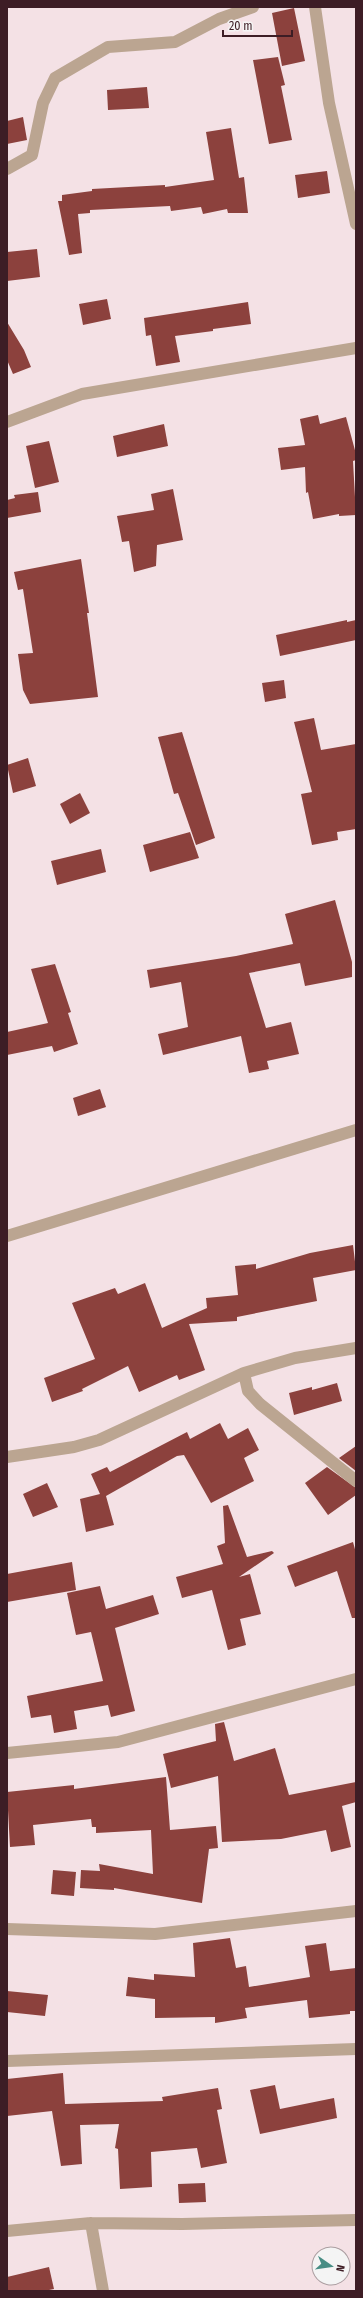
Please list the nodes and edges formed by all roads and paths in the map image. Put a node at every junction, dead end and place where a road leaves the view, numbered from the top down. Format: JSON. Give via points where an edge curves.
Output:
{"nodes":[{"id":1,"x":253,"y":7,"type":"edge"},
{"id":2,"x":315,"y":7,"type":"edge"},
{"id":3,"x":7,"y":169,"type":"edge"},
{"id":4,"x":356,"y":224,"type":"edge"},
{"id":5,"x":356,"y":348,"type":"edge"},
{"id":6,"x":7,"y":422,"type":"edge"},
{"id":7,"x":356,"y":1130,"type":"edge"},
{"id":8,"x":7,"y":1236,"type":"edge"},
{"id":9,"x":356,"y":1348,"type":"edge"},
{"id":10,"x":244,"y":1374,"type":"junction"},
{"id":11,"x":7,"y":1457,"type":"edge"},
{"id":12,"x":356,"y":1481,"type":"edge"},
{"id":13,"x":356,"y":1679,"type":"edge"},
{"id":14,"x":7,"y":1753,"type":"edge"},
{"id":15,"x":356,"y":1911,"type":"edge"},
{"id":16,"x":7,"y":1929,"type":"edge"},
{"id":17,"x":356,"y":2049,"type":"edge"},
{"id":18,"x":7,"y":2061,"type":"edge"},
{"id":19,"x":356,"y":2220,"type":"edge"},
{"id":20,"x":91,"y":2223,"type":"junction"},
{"id":21,"x":7,"y":2231,"type":"edge"},
{"id":22,"x":103,"y":2291,"type":"edge"}],
"edges":[{"from":1,"to":3,"type":"street","via":[[219,19],[175,42],[108,46],[55,78],[43,103],[32,155]]},
{"from":2,"to":4,"type":"street","via":[[329,103]]},
{"from":5,"to":6,"type":"street","via":[[82,394]]},
{"from":7,"to":8,"type":"street"},
{"from":9,"to":10,"type":"street","via":[[295,1358]]},
{"from":10,"to":11,"type":"street","via":[[99,1440],[74,1447]]},
{"from":10,"to":12,"type":"street","via":[[248,1391],[260,1404]]},
{"from":13,"to":14,"type":"street","via":[[118,1742]]},
{"from":15,"to":16,"type":"street","via":[[155,1934]]},
{"from":17,"to":18,"type":"street"},
{"from":19,"to":20,"type":"street","via":[[182,2224]]},
{"from":20,"to":21,"type":"street"},
{"from":20,"to":22,"type":"street"}]}
